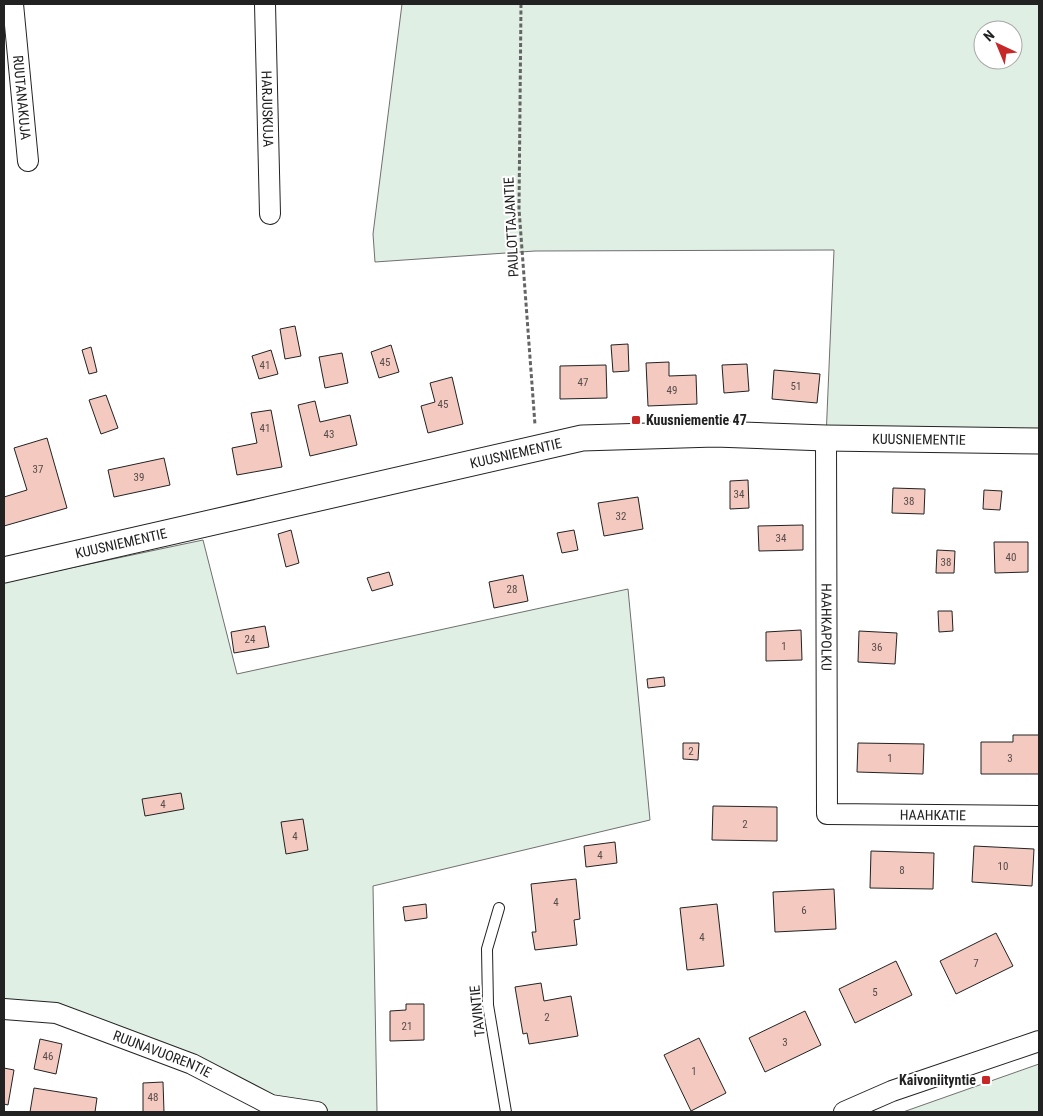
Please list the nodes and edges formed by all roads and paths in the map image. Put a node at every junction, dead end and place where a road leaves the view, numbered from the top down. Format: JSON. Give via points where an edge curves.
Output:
{"nodes":[{"id":1,"x":13,"y":4,"type":"edge"},
{"id":2,"x":265,"y":4,"type":"edge"},
{"id":3,"x":521,"y":4,"type":"edge"},
{"id":4,"x":28,"y":161,"type":"dead end"},
{"id":5,"x":270,"y":214,"type":"dead end"},
{"id":6,"x":826,"y":438,"type":"junction"},
{"id":7,"x":1039,"y":441,"type":"edge"},
{"id":8,"x":537,"y":449,"type":"junction"},
{"id":9,"x":4,"y":570,"type":"edge"},
{"id":10,"x":827,"y":814,"type":"joint"},
{"id":11,"x":1039,"y":816,"type":"edge"},
{"id":12,"x":499,"y":908,"type":"dead end"},
{"id":13,"x":4,"y":1009,"type":"edge"},
{"id":14,"x":1039,"y":1042,"type":"edge"},
{"id":15,"x":317,"y":1112,"type":"edge"},
{"id":16,"x":506,"y":1112,"type":"edge"},
{"id":17,"x":844,"y":1112,"type":"edge"}],
"edges":[{"from":1,"to":4,"type":"street","name":"RUUTANAKUJA"},
{"from":2,"to":5,"type":"street","name":"HARJUSKUJA"},
{"from":3,"to":8,"type":"path","name":"PAULOTTAJANTIE","via":[[520,209]]},
{"from":6,"to":7,"type":"street","name":"KUUSNIEMENTIE"},
{"from":6,"to":8,"type":"street","name":"KUUSNIEMENTIE","via":[[715,434],[582,438]]},
{"from":6,"to":10,"type":"street","name":"HAAHKAPOLKU"},
{"from":8,"to":9,"type":"street","name":"KUUSNIEMENTIE"},
{"from":10,"to":11,"type":"street","name":"HAAHKATIE"},
{"from":12,"to":16,"type":"lane","name":"TAVINTIE","via":[[487,949],[488,1004]]},
{"from":13,"to":15,"type":"street","name":"RUUNAVUORENTIE","via":[[56,1013],[192,1064],[271,1105]]},
{"from":14,"to":17,"type":"street","via":[[892,1091]]}]}
